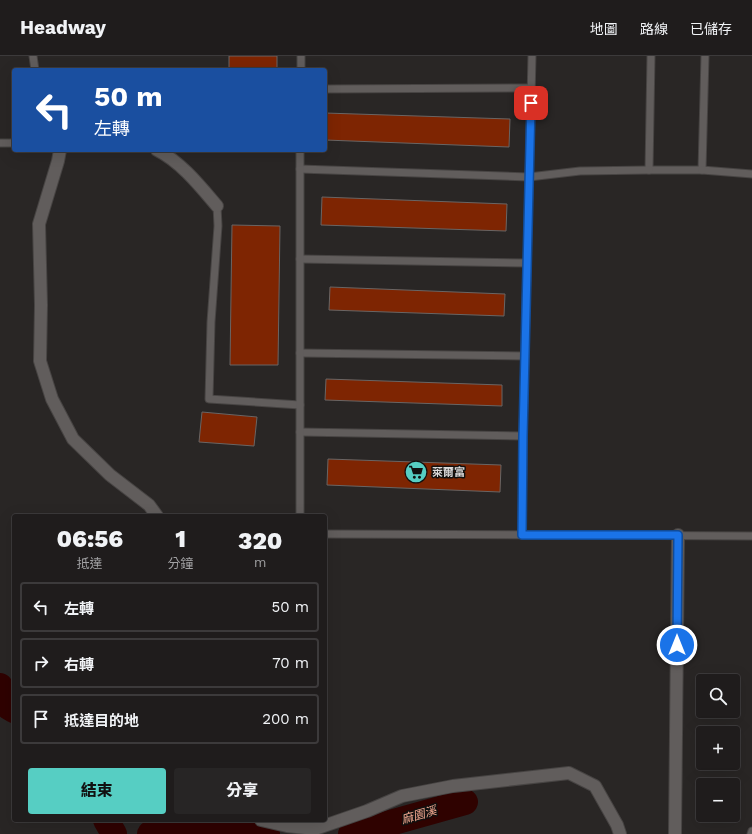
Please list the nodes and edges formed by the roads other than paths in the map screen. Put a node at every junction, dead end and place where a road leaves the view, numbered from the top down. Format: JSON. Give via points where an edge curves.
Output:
{"nodes":[{"id":1,"x":34,"y":56,"type":"edge"},
{"id":2,"x":300,"y":56,"type":"edge"},
{"id":3,"x":532,"y":56,"type":"edge"},
{"id":4,"x":651,"y":56,"type":"edge"},
{"id":5,"x":705,"y":56,"type":"edge"},
{"id":6,"x":35,"y":68,"type":"edge"},
{"id":7,"x":300,"y":68,"type":"edge"},
{"id":8,"x":531,"y":88,"type":"junction"},
{"id":9,"x":327,"y":89,"type":"edge"},
{"id":10,"x":0,"y":143,"type":"edge"},
{"id":11,"x":12,"y":143,"type":"edge"},
{"id":12,"x":60,"y":152,"type":"edge"},
{"id":13,"x":160,"y":152,"type":"edge"},
{"id":14,"x":300,"y":152,"type":"edge"},
{"id":15,"x":300,"y":169,"type":"junction"},
{"id":16,"x":649,"y":170,"type":"junction"},
{"id":17,"x":702,"y":170,"type":"junction"},
{"id":18,"x":752,"y":174,"type":"edge"},
{"id":19,"x":529,"y":176,"type":"junction"},
{"id":20,"x":217,"y":206,"type":"joint"},
{"id":21,"x":300,"y":259,"type":"junction"},
{"id":22,"x":527,"y":263,"type":"junction"},
{"id":23,"x":300,"y":353,"type":"junction"},
{"id":24,"x":525,"y":356,"type":"junction"},
{"id":25,"x":300,"y":405,"type":"junction"},
{"id":26,"x":300,"y":432,"type":"junction"},
{"id":27,"x":523,"y":436,"type":"junction"},
{"id":28,"x":156,"y":514,"type":"edge"},
{"id":29,"x":300,"y":514,"type":"edge"},
{"id":30,"x":327,"y":534,"type":"edge"},
{"id":31,"x":522,"y":535,"type":"junction"},
{"id":32,"x":678,"y":535,"type":"junction"},
{"id":33,"x":752,"y":536,"type":"edge"},
{"id":34,"x":270,"y":822,"type":"edge"},
{"id":35,"x":620,"y":834,"type":"edge"},
{"id":36,"x":675,"y":834,"type":"edge"}],
"edges":[{"from":1,"to":6,"type":"lane"},
{"from":2,"to":7,"type":"lane"},
{"from":3,"to":8,"type":"lane"},
{"from":4,"to":16,"type":"lane"},
{"from":5,"to":17,"type":"lane"},
{"from":8,"to":9,"type":"lane"},
{"from":8,"to":19,"type":"lane"},
{"from":10,"to":11,"type":"lane"},
{"from":12,"to":28,"type":"street","via":[[39,224],[40,361],[52,399],[73,439],[110,475],[150,505]]},
{"from":13,"to":20,"type":"street","via":[[198,184]]},
{"from":14,"to":15,"type":"lane"},
{"from":15,"to":19,"type":"lane"},
{"from":15,"to":21,"type":"lane"},
{"from":16,"to":17,"type":"lane"},
{"from":16,"to":19,"type":"lane","via":[[580,171]]},
{"from":17,"to":18,"type":"lane"},
{"from":19,"to":22,"type":"lane"},
{"from":20,"to":25,"type":"lane","via":[[209,399]]},
{"from":21,"to":22,"type":"lane"},
{"from":21,"to":23,"type":"lane"},
{"from":22,"to":24,"type":"lane"},
{"from":23,"to":24,"type":"lane"},
{"from":23,"to":25,"type":"lane"},
{"from":24,"to":27,"type":"lane"},
{"from":25,"to":26,"type":"lane"},
{"from":26,"to":27,"type":"lane"},
{"from":26,"to":29,"type":"lane"},
{"from":27,"to":31,"type":"lane"},
{"from":30,"to":31,"type":"lane"},
{"from":31,"to":32,"type":"lane"},
{"from":32,"to":33,"type":"lane"},
{"from":32,"to":36,"type":"street"},
{"from":34,"to":35,"type":"street","via":[[315,829],[402,796],[453,786],[569,773],[595,786]]}]}
